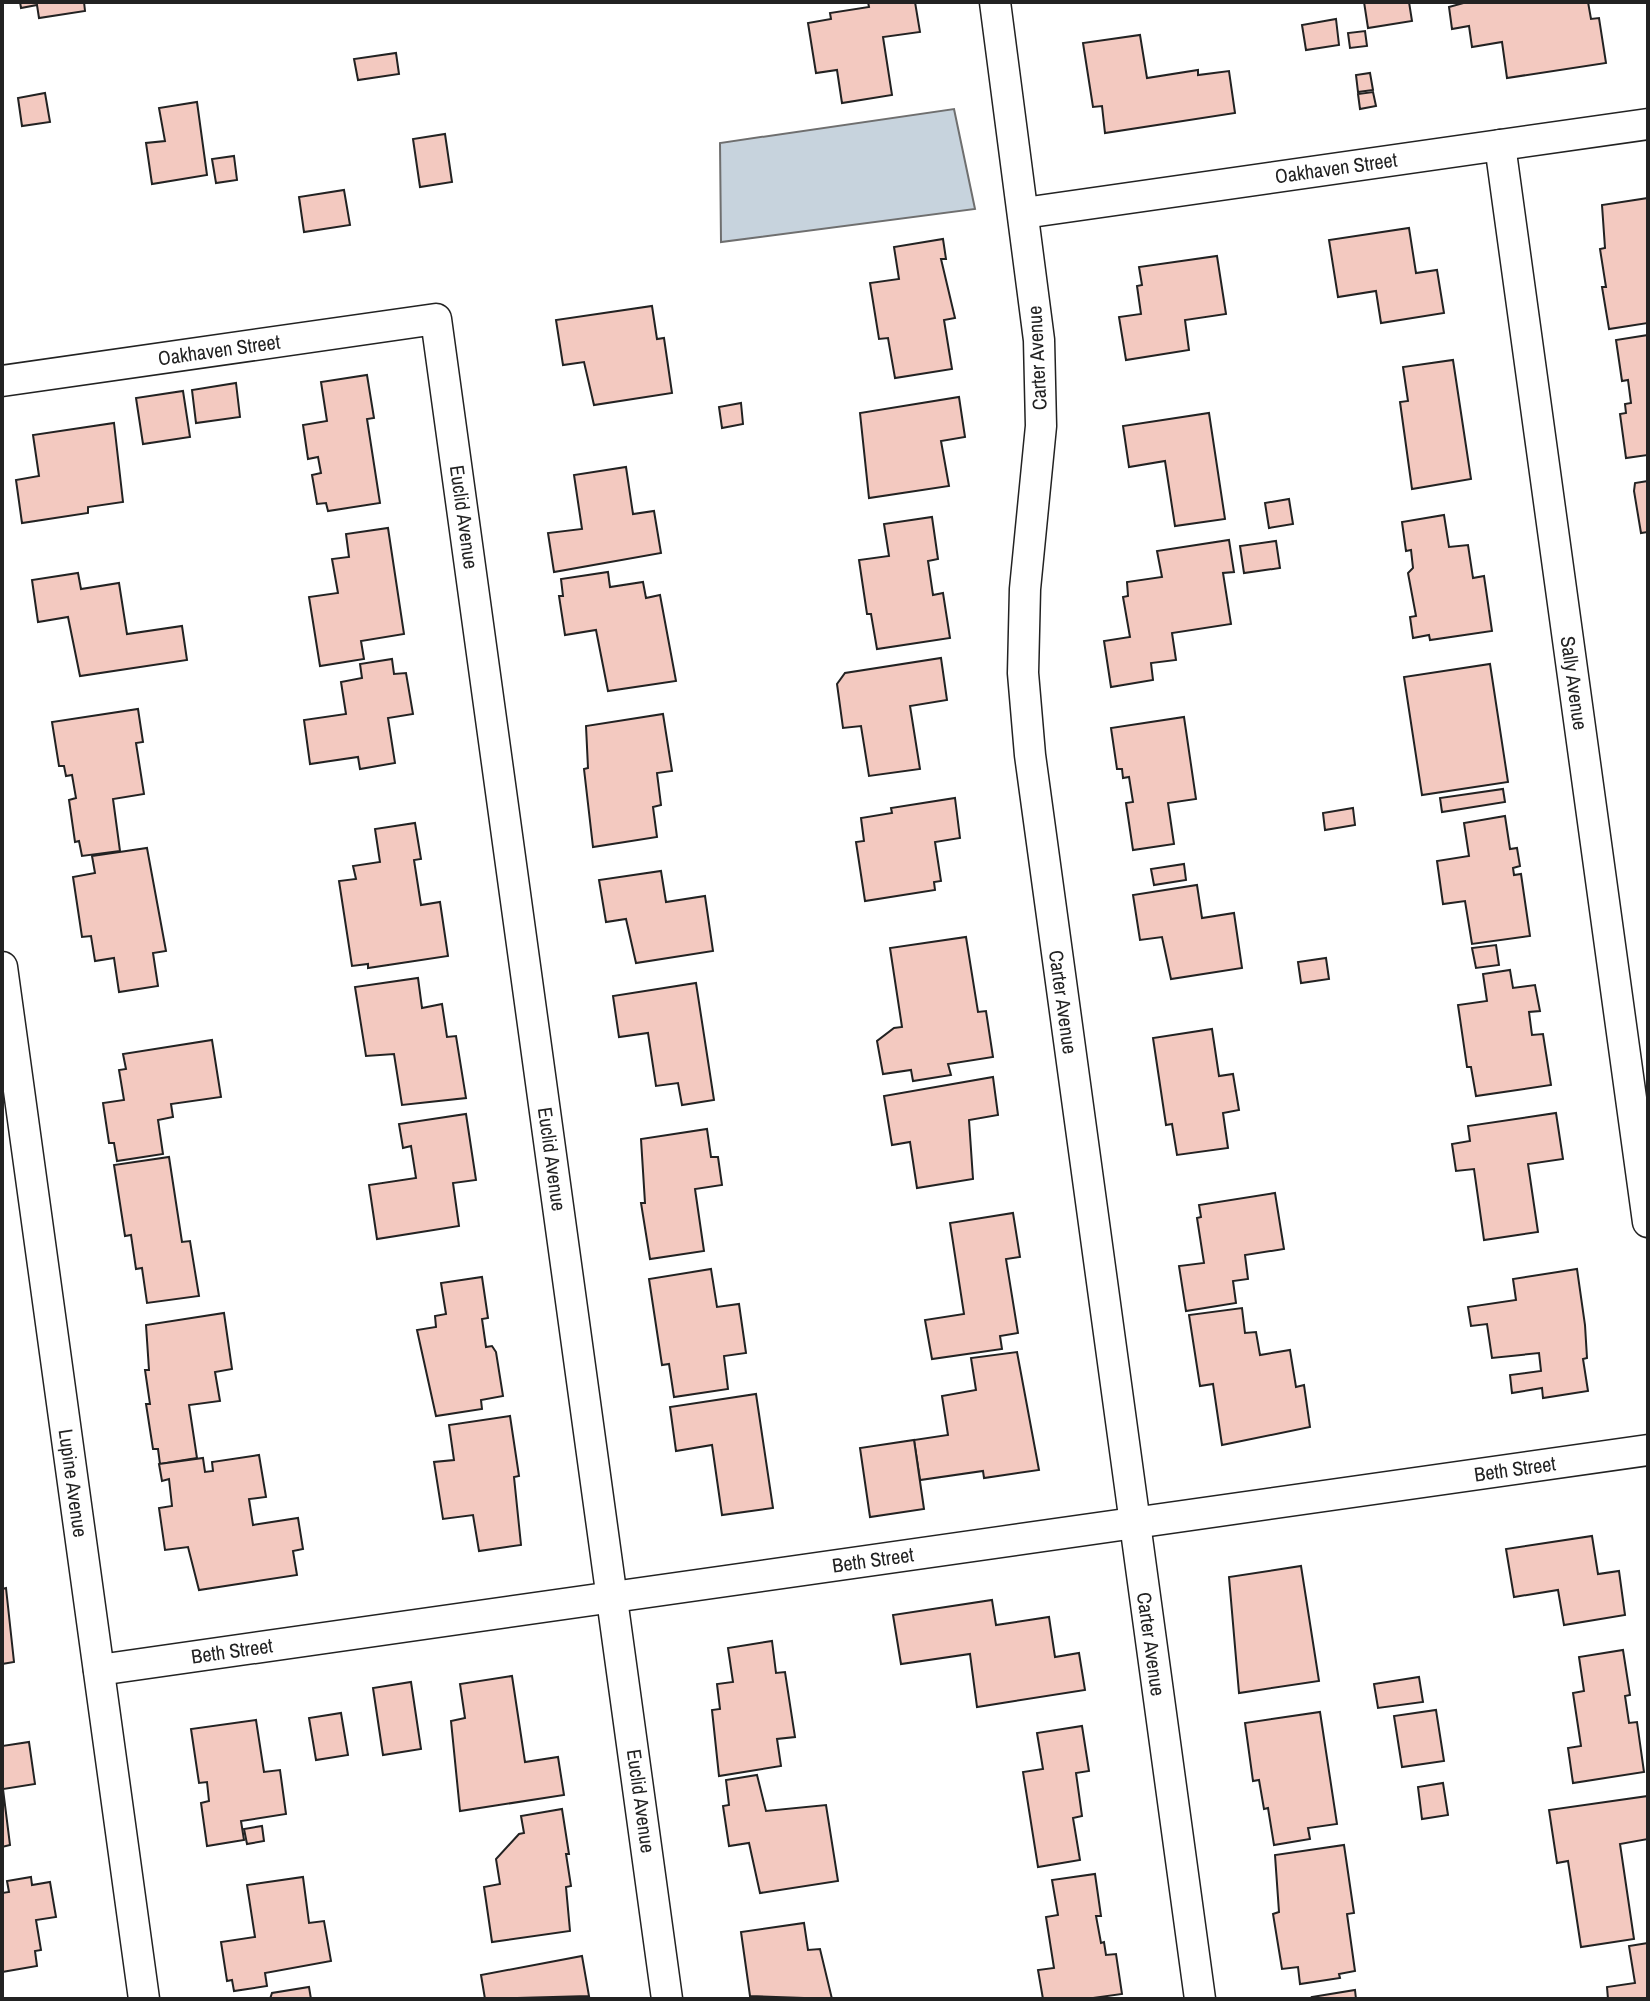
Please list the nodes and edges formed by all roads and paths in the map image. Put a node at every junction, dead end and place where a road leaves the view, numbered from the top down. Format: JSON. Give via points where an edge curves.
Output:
{"nodes":[{"id":1,"x":995,"y":2,"type":"edge"},
{"id":2,"x":1648,"y":124,"type":"edge"},
{"id":3,"x":1500,"y":145,"type":"junction"},
{"id":4,"x":1024,"y":213,"type":"junction"},
{"id":5,"x":436,"y":319,"type":"joint"},
{"id":6,"x":2,"y":381,"type":"edge"},
{"id":7,"x":2,"y":967,"type":"edge"},
{"id":8,"x":1648,"y":1222,"type":"edge"},
{"id":9,"x":1648,"y":1450,"type":"edge"},
{"id":10,"x":1135,"y":1523,"type":"junction"},
{"id":11,"x":613,"y":1597,"type":"junction"},
{"id":12,"x":99,"y":1670,"type":"junction"},
{"id":13,"x":144,"y":1999,"type":"edge"},
{"id":14,"x":667,"y":1999,"type":"edge"},
{"id":15,"x":1200,"y":1999,"type":"edge"}],
"edges":[{"from":1,"to":4,"type":"street","name":"Carter Avenue"},
{"from":2,"to":3,"type":"street","name":"Oakhaven Street"},
{"from":3,"to":4,"type":"street","name":"Oakhaven Street"},
{"from":3,"to":8,"type":"street","name":"Sally Avenue"},
{"from":4,"to":10,"type":"street","name":"Carter Avenue","via":[[1039,340],[1041,426],[1025,589],[1023,673]]},
{"from":5,"to":6,"type":"street","name":"Oakhaven Street"},
{"from":5,"to":11,"type":"street","name":"Euclid Avenue"},
{"from":7,"to":12,"type":"street","name":"Lupine Avenue"},
{"from":9,"to":10,"type":"street","name":"Beth Street"},
{"from":10,"to":11,"type":"street","name":"Beth Street"},
{"from":10,"to":15,"type":"street","name":"Carter Avenue"},
{"from":11,"to":12,"type":"street","name":"Beth Street"},
{"from":11,"to":14,"type":"street","name":"Euclid Avenue"},
{"from":12,"to":13,"type":"street","name":"Lupine Avenue"}]}
